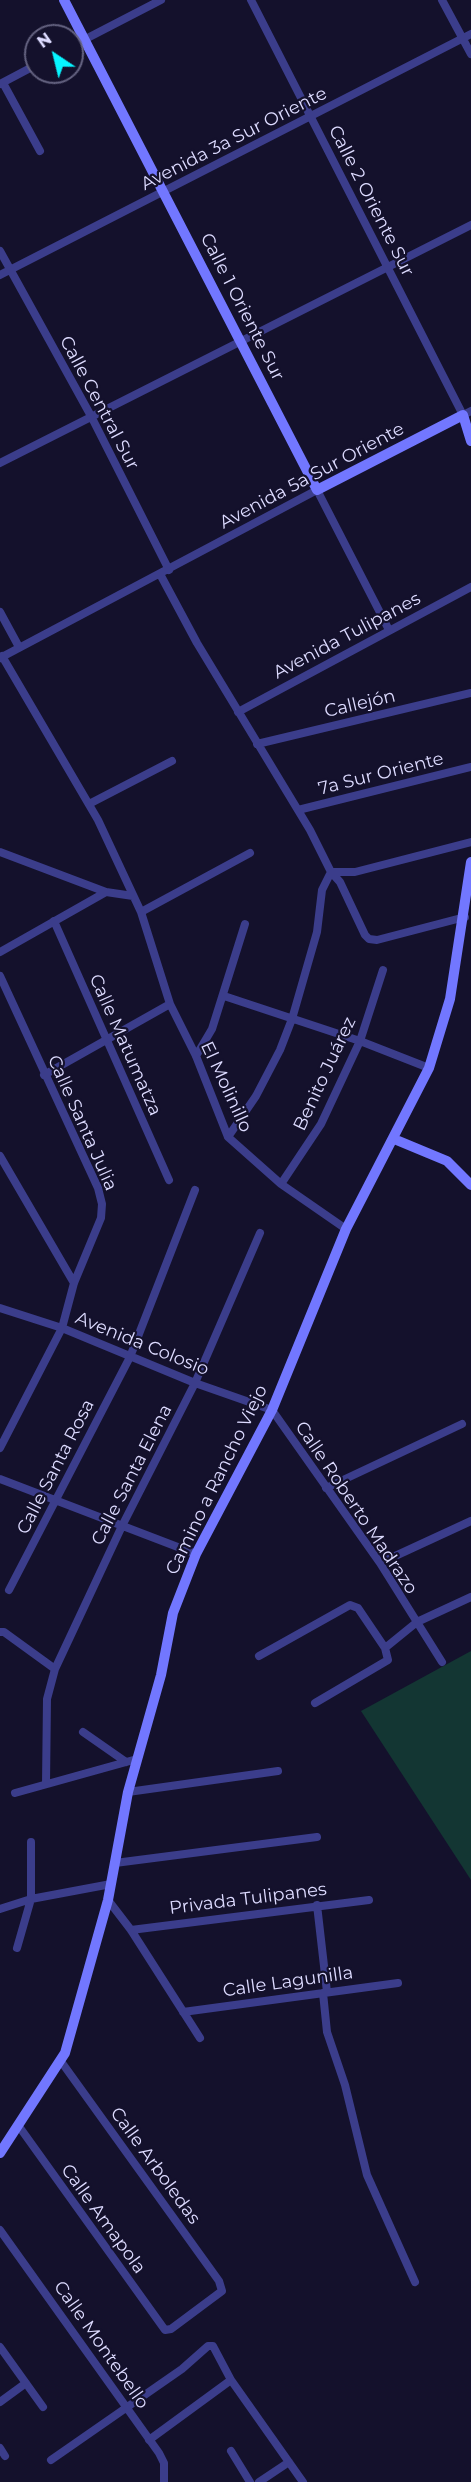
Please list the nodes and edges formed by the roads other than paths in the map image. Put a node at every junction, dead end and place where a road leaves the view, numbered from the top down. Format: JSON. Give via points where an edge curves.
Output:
{"nodes":[{"id":1,"x":64,"y":0,"type":"edge"},
{"id":2,"x":161,"y":0,"type":"edge"},
{"id":3,"x":252,"y":0,"type":"edge"},
{"id":4,"x":442,"y":0,"type":"edge"},
{"id":5,"x":471,"y":34,"type":"edge"},
{"id":6,"x":462,"y":38,"type":"junction"},
{"id":7,"x":85,"y":40,"type":"junction"},
{"id":8,"x":471,"y":54,"type":"edge"},
{"id":9,"x":24,"y":71,"type":"edge"},
{"id":10,"x":2,"y":83,"type":"edge"},
{"id":11,"x":311,"y":116,"type":"junction"},
{"id":12,"x":40,"y":151,"type":"dead end"},
{"id":13,"x":163,"y":192,"type":"junction"},
{"id":14,"x":471,"y":225,"type":"edge"},
{"id":15,"x":0,"y":251,"type":"edge"},
{"id":16,"x":387,"y":267,"type":"junction"},
{"id":17,"x":10,"y":270,"type":"junction"},
{"id":18,"x":0,"y":275,"type":"edge"},
{"id":19,"x":240,"y":340,"type":"junction"},
{"id":20,"x":467,"y":413,"type":"edge"},
{"id":21,"x":91,"y":416,"type":"junction"},
{"id":22,"x":471,"y":441,"type":"edge"},
{"id":23,"x":0,"y":463,"type":"edge"},
{"id":24,"x":317,"y":490,"type":"junction"},
{"id":25,"x":169,"y":570,"type":"junction"},
{"id":26,"x":160,"y":574,"type":"junction"},
{"id":27,"x":471,"y":587,"type":"edge"},
{"id":28,"x":0,"y":612,"type":"edge"},
{"id":29,"x":389,"y":630,"type":"junction"},
{"id":30,"x":19,"y":647,"type":"junction"},
{"id":31,"x":1,"y":657,"type":"edge"},
{"id":32,"x":471,"y":693,"type":"edge"},
{"id":33,"x":238,"y":712,"type":"junction"},
{"id":34,"x":256,"y":744,"type":"junction"},
{"id":35,"x":172,"y":761,"type":"dead end"},
{"id":36,"x":471,"y":767,"type":"edge"},
{"id":37,"x":89,"y":804,"type":"junction"},
{"id":38,"x":298,"y":810,"type":"junction"},
{"id":39,"x":471,"y":842,"type":"edge"},
{"id":40,"x":0,"y":852,"type":"edge"},
{"id":41,"x":250,"y":853,"type":"dead end"},
{"id":42,"x":471,"y":866,"type":"edge"},
{"id":43,"x":331,"y":872,"type":"junction"},
{"id":44,"x":106,"y":892,"type":"junction"},
{"id":45,"x":133,"y":896,"type":"junction"},
{"id":46,"x":141,"y":912,"type":"junction"},
{"id":47,"x":465,"y":917,"type":"junction"},
{"id":48,"x":54,"y":921,"type":"junction"},
{"id":49,"x":245,"y":924,"type":"dead end"},
{"id":50,"x":0,"y":952,"type":"edge"},
{"id":51,"x":383,"y":970,"type":"dead end"},
{"id":52,"x":0,"y":976,"type":"edge"},
{"id":53,"x":224,"y":996,"type":"junction"},
{"id":54,"x":170,"y":1004,"type":"junction"},
{"id":55,"x":292,"y":1019,"type":"junction"},
{"id":56,"x":105,"y":1040,"type":"junction"},
{"id":57,"x":360,"y":1041,"type":"junction"},
{"id":58,"x":196,"y":1056,"type":"junction"},
{"id":59,"x":429,"y":1068,"type":"junction"},
{"id":60,"x":44,"y":1075,"type":"junction"},
{"id":61,"x":228,"y":1137,"type":"junction"},
{"id":62,"x":394,"y":1139,"type":"junction"},
{"id":63,"x":0,"y":1156,"type":"edge"},
{"id":64,"x":169,"y":1180,"type":"dead end"},
{"id":65,"x":281,"y":1184,"type":"junction"},
{"id":66,"x":471,"y":1185,"type":"edge"},
{"id":67,"x":195,"y":1190,"type":"dead end"},
{"id":68,"x":346,"y":1229,"type":"junction"},
{"id":69,"x":260,"y":1233,"type":"dead end"},
{"id":70,"x":74,"y":1283,"type":"junction"},
{"id":71,"x":0,"y":1308,"type":"edge"},
{"id":72,"x":62,"y":1328,"type":"junction"},
{"id":73,"x":130,"y":1357,"type":"junction"},
{"id":74,"x":195,"y":1383,"type":"junction"},
{"id":75,"x":272,"y":1410,"type":"junction"},
{"id":76,"x":462,"y":1424,"type":"dead end"},
{"id":77,"x":0,"y":1448,"type":"edge"},
{"id":78,"x":0,"y":1479,"type":"edge"},
{"id":79,"x":326,"y":1488,"type":"junction"},
{"id":80,"x":57,"y":1501,"type":"junction"},
{"id":81,"x":471,"y":1521,"type":"edge"},
{"id":82,"x":122,"y":1526,"type":"junction"},
{"id":83,"x":196,"y":1554,"type":"junction"},
{"id":84,"x":380,"y":1563,"type":"junction"},
{"id":85,"x":9,"y":1590,"type":"dead end"},
{"id":86,"x":471,"y":1597,"type":"edge"},
{"id":87,"x":417,"y":1622,"type":"junction"},
{"id":88,"x":0,"y":1632,"type":"edge"},
{"id":89,"x":385,"y":1648,"type":"junction"},
{"id":90,"x":259,"y":1656,"type":"dead end"},
{"id":91,"x":442,"y":1662,"type":"dead end"},
{"id":92,"x":55,"y":1669,"type":"junction"},
{"id":93,"x":315,"y":1704,"type":"dead end"},
{"id":94,"x":83,"y":1732,"type":"dead end"},
{"id":95,"x":132,"y":1760,"type":"junction"},
{"id":96,"x":278,"y":1771,"type":"dead end"},
{"id":97,"x":46,"y":1784,"type":"junction"},
{"id":98,"x":128,"y":1792,"type":"junction"},
{"id":99,"x":15,"y":1793,"type":"dead end"},
{"id":100,"x":317,"y":1837,"type":"dead end"},
{"id":101,"x":31,"y":1842,"type":"dead end"},
{"id":102,"x":115,"y":1863,"type":"junction"},
{"id":103,"x":111,"y":1884,"type":"junction"},
{"id":104,"x":31,"y":1899,"type":"junction"},
{"id":105,"x":108,"y":1900,"type":"junction"},
{"id":106,"x":369,"y":1900,"type":"dead end"},
{"id":107,"x":317,"y":1905,"type":"junction"},
{"id":108,"x":0,"y":1909,"type":"edge"},
{"id":109,"x":131,"y":1930,"type":"junction"},
{"id":110,"x":17,"y":1948,"type":"dead end"},
{"id":111,"x":398,"y":1983,"type":"dead end"},
{"id":112,"x":325,"y":1992,"type":"junction"},
{"id":113,"x":183,"y":2012,"type":"junction"},
{"id":114,"x":200,"y":2038,"type":"dead end"},
{"id":115,"x":60,"y":2060,"type":"junction"},
{"id":116,"x":18,"y":2125,"type":"junction"},
{"id":117,"x":0,"y":2153,"type":"edge"},
{"id":118,"x":0,"y":2230,"type":"edge"},
{"id":119,"x":415,"y":2282,"type":"dead end"},
{"id":120,"x":165,"y":2330,"type":"joint"},
{"id":121,"x":0,"y":2347,"type":"edge"},
{"id":122,"x":231,"y":2380,"type":"junction"},
{"id":123,"x":26,"y":2383,"type":"junction"},
{"id":124,"x":0,"y":2402,"type":"edge"},
{"id":125,"x":43,"y":2407,"type":"dead end"},
{"id":126,"x":126,"y":2407,"type":"junction"},
{"id":127,"x":149,"y":2440,"type":"junction"},
{"id":128,"x":0,"y":2448,"type":"edge"},
{"id":129,"x":231,"y":2451,"type":"dead end"},
{"id":130,"x":5,"y":2456,"type":"dead end"},
{"id":131,"x":51,"y":2460,"type":"dead end"},
{"id":132,"x":289,"y":2462,"type":"junction"},
{"id":133,"x":164,"y":2482,"type":"edge"},
{"id":134,"x":250,"y":2482,"type":"edge"},
{"id":135,"x":259,"y":2482,"type":"edge"},
{"id":136,"x":303,"y":2482,"type":"edge"}],
"edges":[{"from":1,"to":7,"type":"street","name":"Calle 1 Oriente Sur"},
{"from":2,"to":7,"type":"street"},
{"from":3,"to":11,"type":"street","name":"Calle 2 Oriente Sur"},
{"from":4,"to":6,"type":"street"},
{"from":5,"to":6,"type":"street","name":"Avenida 3a Sur Oriente"},
{"from":6,"to":8,"type":"street"},
{"from":6,"to":11,"type":"street","name":"Avenida 3a Sur Oriente"},
{"from":7,"to":13,"type":"street","name":"Calle 1 Oriente Sur"},
{"from":9,"to":10,"type":"street"},
{"from":10,"to":12,"type":"street"},
{"from":11,"to":13,"type":"street","name":"Avenida 3a Sur Oriente"},
{"from":11,"to":16,"type":"street","name":"Calle 2 Oriente Sur"},
{"from":13,"to":17,"type":"street","name":"Avenida 3a Sur Oriente"},
{"from":13,"to":19,"type":"street","name":"Calle 1 Oriente Sur"},
{"from":14,"to":16,"type":"street"},
{"from":15,"to":17,"type":"street","name":"Calle Central Sur"},
{"from":16,"to":19,"type":"street"},
{"from":16,"to":20,"type":"street","name":"Calle 2 Oriente Sur"},
{"from":17,"to":18,"type":"street","name":"Avenida 3a Sur Oriente"},
{"from":17,"to":21,"type":"street","name":"Calle Central Sur"},
{"from":19,"to":21,"type":"street"},
{"from":19,"to":24,"type":"street","name":"Calle 1 Oriente Sur"},
{"from":20,"to":22,"type":"street"},
{"from":20,"to":24,"type":"street","name":"Avenida 5a Sur Oriente"},
{"from":21,"to":23,"type":"street"},
{"from":21,"to":25,"type":"street","name":"Calle Central Sur"},
{"from":24,"to":25,"type":"street","name":"Avenida 5a Sur Oriente"},
{"from":24,"to":29,"type":"street","name":"Calle 1 Oriente Sur"},
{"from":25,"to":26,"type":"street","name":"Avenida 5a Sur Oriente"},
{"from":26,"to":30,"type":"street","name":"Avenida 5a Sur Oriente"},
{"from":26,"to":33,"type":"street"},
{"from":27,"to":29,"type":"street","name":"Avenida Tulipanes"},
{"from":28,"to":30,"type":"street"},
{"from":29,"to":33,"type":"street","name":"Avenida Tulipanes"},
{"from":30,"to":31,"type":"street","name":"Avenida 5a Sur Oriente"},
{"from":31,"to":37,"type":"street","name":"El Molinillo"},
{"from":32,"to":34,"type":"street","name":"Callejón"},
{"from":33,"to":34,"type":"street"},
{"from":34,"to":38,"type":"street"},
{"from":35,"to":37,"type":"street"},
{"from":36,"to":38,"type":"street","name":"7a Sur Oriente"},
{"from":37,"to":45,"type":"street","name":"El Molinillo"},
{"from":38,"to":43,"type":"street"},
{"from":39,"to":43,"type":"street","via":[[355,872]]},
{"from":40,"to":44,"type":"street"},
{"from":41,"to":46,"type":"street"},
{"from":42,"to":47,"type":"street","name":"Camino a Rancho Viejo"},
{"from":43,"to":47,"type":"street","via":[[369,939]]},
{"from":43,"to":55,"type":"street","via":[[322,890],[317,932]]},
{"from":44,"to":45,"type":"street"},
{"from":44,"to":48,"type":"street"},
{"from":45,"to":46,"type":"street","name":"El Molinillo"},
{"from":46,"to":54,"type":"street","name":"El Molinillo"},
{"from":47,"to":59,"type":"street","name":"Camino a Rancho Viejo","via":[[450,999]]},
{"from":48,"to":50,"type":"street"},
{"from":48,"to":56,"type":"street","name":"Calle Matumatza"},
{"from":49,"to":53,"type":"street"},
{"from":51,"to":57,"type":"street","name":"Benito Juárez"},
{"from":52,"to":60,"type":"street","name":"Calle Santa Julia"},
{"from":53,"to":55,"type":"street"},
{"from":53,"to":58,"type":"street","via":[[212,1029]]},
{"from":54,"to":56,"type":"street"},
{"from":54,"to":58,"type":"street","name":"El Molinillo"},
{"from":55,"to":57,"type":"street"},
{"from":55,"to":61,"type":"street","via":[[256,1096]]},
{"from":56,"to":60,"type":"street"},
{"from":56,"to":64,"type":"street","name":"Calle Matumatza"},
{"from":57,"to":59,"type":"street"},
{"from":57,"to":65,"type":"street","name":"Benito Juárez","via":[[321,1124]]},
{"from":58,"to":61,"type":"street","name":"El Molinillo"},
{"from":59,"to":62,"type":"street","name":"Camino a Rancho Viejo"},
{"from":60,"to":70,"type":"street","name":"Calle Santa Julia","via":[[102,1204],[101,1218]]},
{"from":61,"to":65,"type":"street","name":"El Molinillo"},
{"from":62,"to":66,"type":"street","via":[[447,1161]]},
{"from":62,"to":68,"type":"street","name":"Camino a Rancho Viejo"},
{"from":63,"to":70,"type":"street"},
{"from":65,"to":68,"type":"street","name":"El Molinillo"},
{"from":67,"to":73,"type":"street","name":"Calle Santa Rosa"},
{"from":68,"to":75,"type":"street","name":"Camino a Rancho Viejo"},
{"from":69,"to":74,"type":"street","name":"Calle Santa Elena"},
{"from":70,"to":72,"type":"street","name":"Calle Santa Julia"},
{"from":71,"to":72,"type":"street","name":"Avenida Colosio"},
{"from":72,"to":73,"type":"street","name":"Avenida Colosio"},
{"from":72,"to":77,"type":"street","name":"Calle Santa Julia"},
{"from":73,"to":74,"type":"street","name":"Avenida Colosio"},
{"from":73,"to":80,"type":"street","name":"Calle Santa Rosa"},
{"from":74,"to":75,"type":"street","name":"Avenida Colosio"},
{"from":74,"to":82,"type":"street","name":"Calle Santa Elena"},
{"from":75,"to":79,"type":"street","name":"Calle Roberto Madrazo"},
{"from":75,"to":83,"type":"street","name":"Camino a Rancho Viejo"},
{"from":76,"to":79,"type":"street"},
{"from":78,"to":80,"type":"street"},
{"from":79,"to":84,"type":"street","name":"Calle Roberto Madrazo"},
{"from":80,"to":82,"type":"street"},
{"from":80,"to":85,"type":"street","name":"Calle Santa Rosa"},
{"from":81,"to":84,"type":"street"},
{"from":82,"to":83,"type":"street"},
{"from":82,"to":92,"type":"street","name":"Calle Santa Elena"},
{"from":83,"to":95,"type":"street","name":"Camino a Rancho Viejo","via":[[173,1613],[161,1674]]},
{"from":84,"to":87,"type":"street","name":"Calle Roberto Madrazo"},
{"from":86,"to":87,"type":"street"},
{"from":87,"to":89,"type":"street"},
{"from":87,"to":91,"type":"street","name":"Calle Roberto Madrazo"},
{"from":88,"to":92,"type":"street"},
{"from":89,"to":90,"type":"street","via":[[358,1608],[350,1605]]},
{"from":89,"to":93,"type":"street","via":[[388,1660],[382,1665]]},
{"from":92,"to":97,"type":"street","name":"Calle Santa Elena","via":[[47,1700]]},
{"from":94,"to":95,"type":"street"},
{"from":95,"to":97,"type":"street"},
{"from":95,"to":98,"type":"street","name":"Camino a Rancho Viejo"},
{"from":96,"to":98,"type":"street"},
{"from":97,"to":99,"type":"street"},
{"from":98,"to":102,"type":"street","name":"Camino a Rancho Viejo"},
{"from":100,"to":102,"type":"street"},
{"from":101,"to":104,"type":"street"},
{"from":102,"to":103,"type":"street","name":"Camino a Rancho Viejo"},
{"from":103,"to":104,"type":"street"},
{"from":103,"to":105,"type":"street","name":"Camino a Rancho Viejo"},
{"from":104,"to":108,"type":"street"},
{"from":104,"to":110,"type":"street"},
{"from":105,"to":109,"type":"street"},
{"from":105,"to":115,"type":"street","name":"Camino a Rancho Viejo"},
{"from":106,"to":107,"type":"street","name":"Privada Tulipanes"},
{"from":107,"to":109,"type":"street","name":"Privada Tulipanes"},
{"from":107,"to":112,"type":"street"},
{"from":109,"to":113,"type":"street"},
{"from":111,"to":112,"type":"street","name":"Calle Lagunilla"},
{"from":112,"to":113,"type":"street","name":"Calle Lagunilla"},
{"from":112,"to":119,"type":"street","via":[[327,2032],[345,2085],[367,2175]]},
{"from":113,"to":114,"type":"street"},
{"from":115,"to":116,"type":"street","name":"Camino a Rancho Viejo"},
{"from":115,"to":120,"type":"street","name":"Calle Arboledas","via":[[219,2281],[222,2290]]},
{"from":116,"to":117,"type":"street","name":"Camino a Rancho Viejo"},
{"from":116,"to":120,"type":"street","name":"Calle Amapola"},
{"from":118,"to":126,"type":"street","name":"Calle Montebello"},
{"from":121,"to":123,"type":"street"},
{"from":122,"to":126,"type":"street","via":[[213,2346],[208,2346]]},
{"from":122,"to":127,"type":"street"},
{"from":122,"to":132,"type":"street"},
{"from":123,"to":124,"type":"street"},
{"from":123,"to":125,"type":"street"},
{"from":126,"to":127,"type":"street","name":"Calle Montebello"},
{"from":126,"to":131,"type":"street"},
{"from":127,"to":133,"type":"street","name":"Calle Montebello","via":[[164,2463]]},
{"from":128,"to":130,"type":"street"},
{"from":129,"to":134,"type":"street"},
{"from":132,"to":135,"type":"street"},
{"from":132,"to":136,"type":"street"}]}
